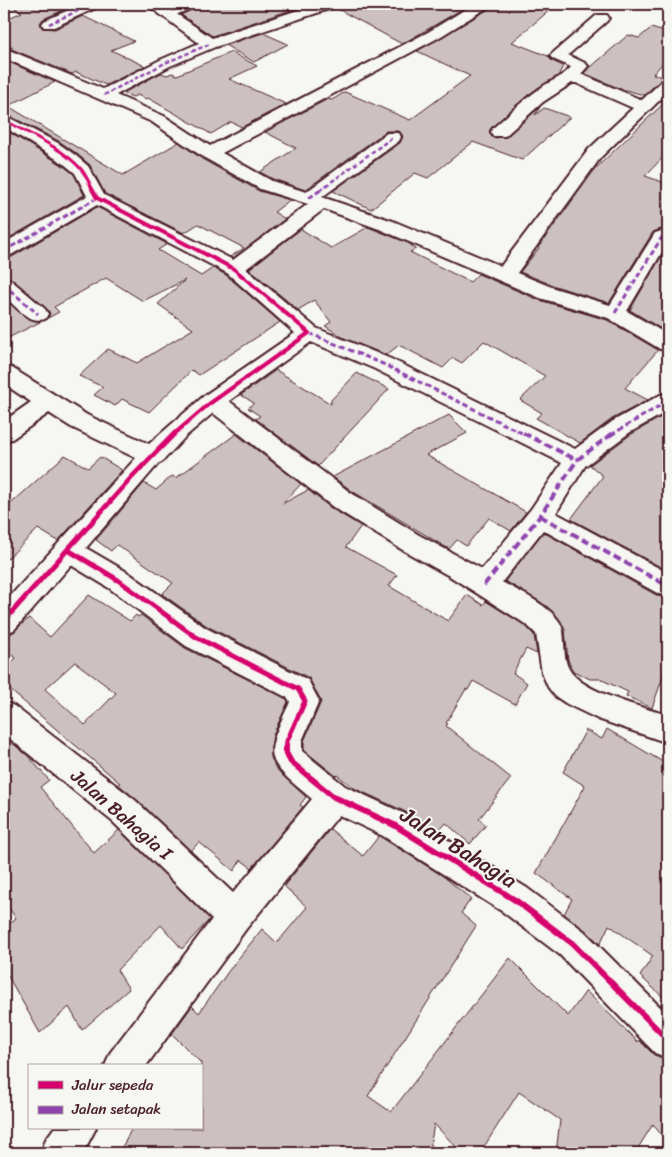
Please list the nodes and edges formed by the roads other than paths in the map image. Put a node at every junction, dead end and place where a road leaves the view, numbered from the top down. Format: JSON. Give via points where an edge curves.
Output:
{"nodes":[{"id":1,"x":94,"y":4,"type":"edge"},
{"id":2,"x":153,"y":4,"type":"edge"},
{"id":3,"x":198,"y":4,"type":"edge"},
{"id":4,"x":330,"y":4,"type":"edge"},
{"id":5,"x":483,"y":4,"type":"edge"},
{"id":6,"x":170,"y":14,"type":"junction"},
{"id":7,"x":602,"y":18,"type":"dead end"},
{"id":8,"x":49,"y":24,"type":"dead end"},
{"id":9,"x":210,"y":44,"type":"junction"},
{"id":10,"x":4,"y":53,"type":"edge"},
{"id":11,"x":570,"y":78,"type":"junction"},
{"id":12,"x":668,"y":84,"type":"edge"},
{"id":13,"x":104,"y":95,"type":"junction"},
{"id":14,"x":644,"y":107,"type":"junction"},
{"id":15,"x":4,"y":120,"type":"edge"},
{"id":16,"x":499,"y":132,"type":"dead end"},
{"id":17,"x":393,"y":137,"type":"dead end"},
{"id":18,"x":209,"y":153,"type":"junction"},
{"id":19,"x":97,"y":198,"type":"junction"},
{"id":20,"x":315,"y":200,"type":"junction"},
{"id":21,"x":662,"y":237,"type":"dead end"},
{"id":22,"x":4,"y":251,"type":"edge"},
{"id":23,"x":234,"y":269,"type":"junction"},
{"id":24,"x":505,"y":275,"type":"junction"},
{"id":25,"x":4,"y":285,"type":"edge"},
{"id":26,"x":615,"y":313,"type":"junction"},
{"id":27,"x":38,"y":314,"type":"dead end"},
{"id":28,"x":309,"y":333,"type":"junction"},
{"id":29,"x":668,"y":344,"type":"edge"},
{"id":30,"x":4,"y":374,"type":"edge"},
{"id":31,"x":213,"y":401,"type":"junction"},
{"id":32,"x":668,"y":401,"type":"edge"},
{"id":33,"x":48,"y":402,"type":"junction"},
{"id":34,"x":4,"y":433,"type":"edge"},
{"id":35,"x":154,"y":456,"type":"junction"},
{"id":36,"x":576,"y":460,"type":"junction"},
{"id":37,"x":540,"y":516,"type":"junction"},
{"id":38,"x":68,"y":550,"type":"junction"},
{"id":39,"x":484,"y":585,"type":"junction"},
{"id":40,"x":668,"y":586,"type":"edge"},
{"id":41,"x":4,"y":621,"type":"edge"},
{"id":42,"x":4,"y":716,"type":"edge"},
{"id":43,"x":668,"y":729,"type":"edge"},
{"id":44,"x":334,"y":798,"type":"junction"},
{"id":45,"x":234,"y":917,"type":"junction"},
{"id":46,"x":668,"y":1040,"type":"edge"},
{"id":47,"x":124,"y":1064,"type":"edge"},
{"id":48,"x":77,"y":1130,"type":"edge"},
{"id":49,"x":60,"y":1153,"type":"edge"}],
"edges":[{"from":1,"to":8,"type":"street"},
{"from":2,"to":6,"type":"street"},
{"from":3,"to":6,"type":"lane"},
{"from":4,"to":9,"type":"street"},
{"from":5,"to":18,"type":"street","via":[[433,35]]},
{"from":6,"to":9,"type":"street"},
{"from":7,"to":11,"type":"street","via":[[558,56],[580,66]]},
{"from":9,"to":13,"type":"street"},
{"from":10,"to":13,"type":"street"},
{"from":11,"to":14,"type":"street","via":[[578,78]]},
{"from":11,"to":16,"type":"street","via":[[542,94]]},
{"from":12,"to":14,"type":"street"},
{"from":13,"to":18,"type":"street","via":[[158,119]]},
{"from":14,"to":24,"type":"street","via":[[595,153]]},
{"from":15,"to":19,"type":"street","via":[[69,159],[82,170]]},
{"from":17,"to":20,"type":"street"},
{"from":18,"to":20,"type":"street","via":[[266,185]]},
{"from":19,"to":22,"type":"street"},
{"from":19,"to":23,"type":"street"},
{"from":20,"to":23,"type":"street"},
{"from":20,"to":24,"type":"street","via":[[386,225]]},
{"from":21,"to":26,"type":"street"},
{"from":23,"to":28,"type":"street"},
{"from":24,"to":26,"type":"street","via":[[555,295]]},
{"from":25,"to":27,"type":"street"},
{"from":26,"to":29,"type":"street"},
{"from":28,"to":31,"type":"street"},
{"from":28,"to":36,"type":"street","via":[[383,364]]},
{"from":30,"to":33,"type":"street"},
{"from":31,"to":35,"type":"street","via":[[178,430]]},
{"from":31,"to":39,"type":"street","via":[[342,500]]},
{"from":32,"to":36,"type":"street","via":[[621,427]]},
{"from":33,"to":34,"type":"street"},
{"from":33,"to":35,"type":"street","via":[[79,421]]},
{"from":35,"to":38,"type":"street"},
{"from":36,"to":37,"type":"street"},
{"from":37,"to":39,"type":"street"},
{"from":37,"to":40,"type":"street"},
{"from":38,"to":41,"type":"street"},
{"from":38,"to":44,"type":"street","name":"Jalan Bahagia","via":[[118,580],[196,637],[298,689],[305,701],[287,741],[286,753],[291,762]]},
{"from":39,"to":43,"type":"street","via":[[537,617],[549,629],[558,678],[580,698]]},
{"from":42,"to":45,"type":"street","name":"Jalan Bahagia I","via":[[124,811]]},
{"from":44,"to":45,"type":"street"},
{"from":44,"to":46,"type":"street","name":"Jalan Bahagia","via":[[394,825],[515,900],[572,942]]},
{"from":45,"to":47,"type":"street"},
{"from":48,"to":49,"type":"street"}]}
